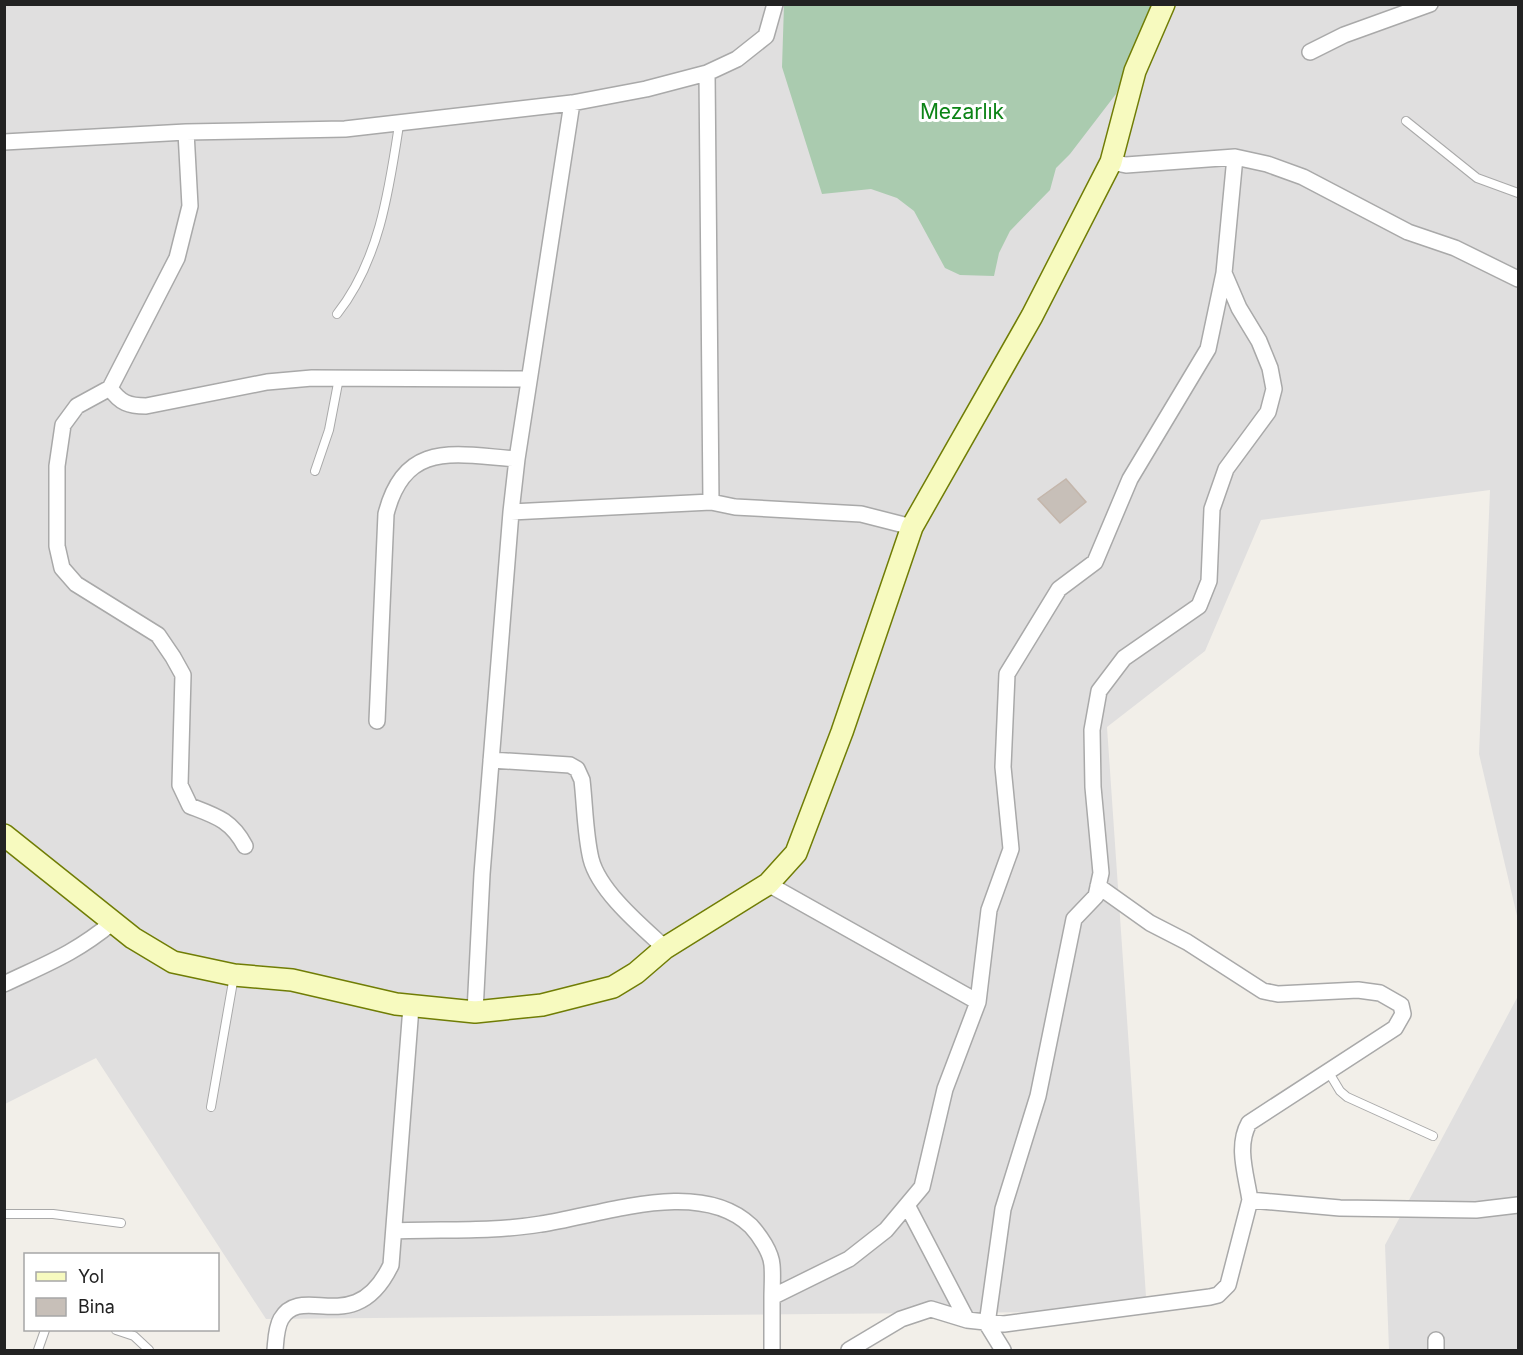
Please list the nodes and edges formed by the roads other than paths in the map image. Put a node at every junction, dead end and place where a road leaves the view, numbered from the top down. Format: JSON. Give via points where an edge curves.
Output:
{"nodes":[{"id":1,"x":775,"y":4,"type":"edge"},
{"id":2,"x":1164,"y":4,"type":"edge"},
{"id":3,"x":1430,"y":4,"type":"edge"},
{"id":4,"x":1310,"y":52,"type":"dead end"},
{"id":5,"x":707,"y":73,"type":"junction"},
{"id":6,"x":572,"y":103,"type":"junction"},
{"id":7,"x":1406,"y":121,"type":"dead end"},
{"id":8,"x":399,"y":125,"type":"junction"},
{"id":9,"x":186,"y":132,"type":"junction"},
{"id":10,"x":4,"y":142,"type":"edge"},
{"id":11,"x":1235,"y":157,"type":"junction"},
{"id":12,"x":1111,"y":162,"type":"junction"},
{"id":13,"x":1518,"y":193,"type":"edge"},
{"id":14,"x":1224,"y":273,"type":"junction"},
{"id":15,"x":1518,"y":279,"type":"edge"},
{"id":16,"x":337,"y":314,"type":"dead end"},
{"id":17,"x":339,"y":378,"type":"junction"},
{"id":18,"x":529,"y":379,"type":"junction"},
{"id":19,"x":110,"y":388,"type":"junction"},
{"id":20,"x":517,"y":459,"type":"junction"},
{"id":21,"x":315,"y":471,"type":"dead end"},
{"id":22,"x":711,"y":502,"type":"junction"},
{"id":23,"x":511,"y":512,"type":"junction"},
{"id":24,"x":912,"y":527,"type":"junction"},
{"id":25,"x":377,"y":721,"type":"dead end"},
{"id":26,"x":491,"y":760,"type":"junction"},
{"id":27,"x":4,"y":835,"type":"edge"},
{"id":28,"x":245,"y":846,"type":"dead end"},
{"id":29,"x":768,"y":884,"type":"junction"},
{"id":30,"x":1098,"y":886,"type":"junction"},
{"id":31,"x":113,"y":922,"type":"junction"},
{"id":32,"x":665,"y":948,"type":"junction"},
{"id":33,"x":234,"y":975,"type":"junction"},
{"id":34,"x":4,"y":984,"type":"edge"},
{"id":35,"x":978,"y":1002,"type":"junction"},
{"id":36,"x":411,"y":1007,"type":"junction"},
{"id":37,"x":475,"y":1012,"type":"junction"},
{"id":38,"x":1328,"y":1071,"type":"junction"},
{"id":39,"x":211,"y":1107,"type":"dead end"},
{"id":40,"x":1433,"y":1136,"type":"dead end"},
{"id":41,"x":1250,"y":1200,"type":"junction"},
{"id":42,"x":1518,"y":1205,"type":"edge"},
{"id":43,"x":908,"y":1207,"type":"junction"},
{"id":44,"x":4,"y":1214,"type":"edge"},
{"id":45,"x":121,"y":1223,"type":"dead end"},
{"id":46,"x":395,"y":1231,"type":"junction"},
{"id":47,"x":772,"y":1297,"type":"junction"},
{"id":48,"x":967,"y":1320,"type":"junction"},
{"id":49,"x":987,"y":1324,"type":"junction"},
{"id":50,"x":44,"y":1331,"type":"edge"},
{"id":51,"x":121,"y":1331,"type":"edge"},
{"id":52,"x":38,"y":1350,"type":"edge"},
{"id":53,"x":149,"y":1350,"type":"edge"},
{"id":54,"x":275,"y":1350,"type":"edge"},
{"id":55,"x":772,"y":1350,"type":"edge"},
{"id":56,"x":849,"y":1350,"type":"edge"},
{"id":57,"x":1003,"y":1350,"type":"edge"}],
"edges":[{"from":1,"to":5,"type":"street","via":[[766,36],[737,59]]},
{"from":2,"to":12,"type":"street","via":[[1135,71]]},
{"from":3,"to":4,"type":"street","via":[[1344,35]]},
{"from":5,"to":6,"type":"street","via":[[646,90]]},
{"from":5,"to":22,"type":"street"},
{"from":6,"to":8,"type":"street"},
{"from":6,"to":18,"type":"street"},
{"from":7,"to":13,"type":"lane","via":[[1477,178]]},
{"from":8,"to":9,"type":"street"},
{"from":8,"to":16,"type":"lane","via":[[369,260]]},
{"from":9,"to":10,"type":"street"},
{"from":9,"to":19,"type":"street","via":[[190,206],[177,258]]},
{"from":11,"to":12,"type":"street","via":[[1126,165]]},
{"from":11,"to":14,"type":"street"},
{"from":11,"to":15,"type":"street","via":[[1303,177],[1408,232],[1455,248]]},
{"from":12,"to":24,"type":"street","via":[[1032,316]]},
{"from":14,"to":30,"type":"street","via":[[1270,368],[1274,389],[1268,412],[1226,469],[1212,509],[1209,581],[1199,606],[1124,658],[1099,691],[1092,730],[1101,873]]},
{"from":14,"to":35,"type":"street","via":[[1208,349],[1130,479],[1095,562],[1059,589],[1006,674],[1004,767],[1011,849],[989,910]]},
{"from":17,"to":18,"type":"street"},
{"from":17,"to":19,"type":"street","via":[[267,382],[146,406],[118,400]]},
{"from":17,"to":21,"type":"lane","via":[[329,430]]},
{"from":18,"to":20,"type":"street"},
{"from":19,"to":28,"type":"street","via":[[77,406],[63,425],[57,489],[57,546],[62,568],[76,584],[158,635],[173,657],[183,675],[180,785],[190,806],[223,818]]},
{"from":20,"to":23,"type":"street"},
{"from":20,"to":25,"type":"street","via":[[438,454],[408,469],[391,494],[386,514]]},
{"from":22,"to":23,"type":"street"},
{"from":22,"to":24,"type":"street","via":[[735,507],[861,514]]},
{"from":23,"to":26,"type":"street"},
{"from":24,"to":29,"type":"street","via":[[796,853]]},
{"from":26,"to":32,"type":"street","via":[[570,765],[577,769],[596,871],[612,894]]},
{"from":26,"to":37,"type":"street"},
{"from":27,"to":31,"type":"street"},
{"from":29,"to":32,"type":"street"},
{"from":29,"to":35,"type":"street"},
{"from":30,"to":38,"type":"street","via":[[1150,923],[1263,991],[1278,994],[1358,990],[1380,993],[1401,1005],[1403,1014],[1395,1029]]},
{"from":30,"to":49,"type":"street","via":[[1096,896],[1074,919],[1038,1095],[1003,1209]]},
{"from":31,"to":33,"type":"street","via":[[173,962]]},
{"from":31,"to":34,"type":"street","via":[[86,945]]},
{"from":32,"to":37,"type":"street","via":[[613,987],[542,1005]]},
{"from":33,"to":36,"type":"street","via":[[292,980]]},
{"from":33,"to":39,"type":"lane"},
{"from":35,"to":43,"type":"street","via":[[945,1089],[922,1187]]},
{"from":36,"to":37,"type":"street"},
{"from":36,"to":46,"type":"street"},
{"from":38,"to":40,"type":"lane","via":[[1347,1097]]},
{"from":38,"to":41,"type":"street","via":[[1249,1123],[1242,1135],[1242,1148]]},
{"from":41,"to":42,"type":"street","via":[[1340,1208],[1476,1210]]},
{"from":41,"to":49,"type":"street","via":[[1228,1285],[1218,1295],[1156,1306]]},
{"from":43,"to":47,"type":"street","via":[[849,1259]]},
{"from":43,"to":48,"type":"street"},
{"from":44,"to":45,"type":"lane","via":[[53,1214]]},
{"from":46,"to":47,"type":"street","via":[[539,1225],[610,1210],[689,1200],[741,1216],[760,1235],[772,1264]]},
{"from":46,"to":54,"type":"street","via":[[391,1265],[371,1294],[343,1308],[306,1305],[290,1309],[280,1321]]},
{"from":47,"to":55,"type":"street"},
{"from":48,"to":49,"type":"street"},
{"from":48,"to":56,"type":"street","via":[[931,1309],[901,1319]]},
{"from":49,"to":57,"type":"street"},
{"from":50,"to":52,"type":"lane"},
{"from":51,"to":53,"type":"lane","via":[[134,1336]]}]}
